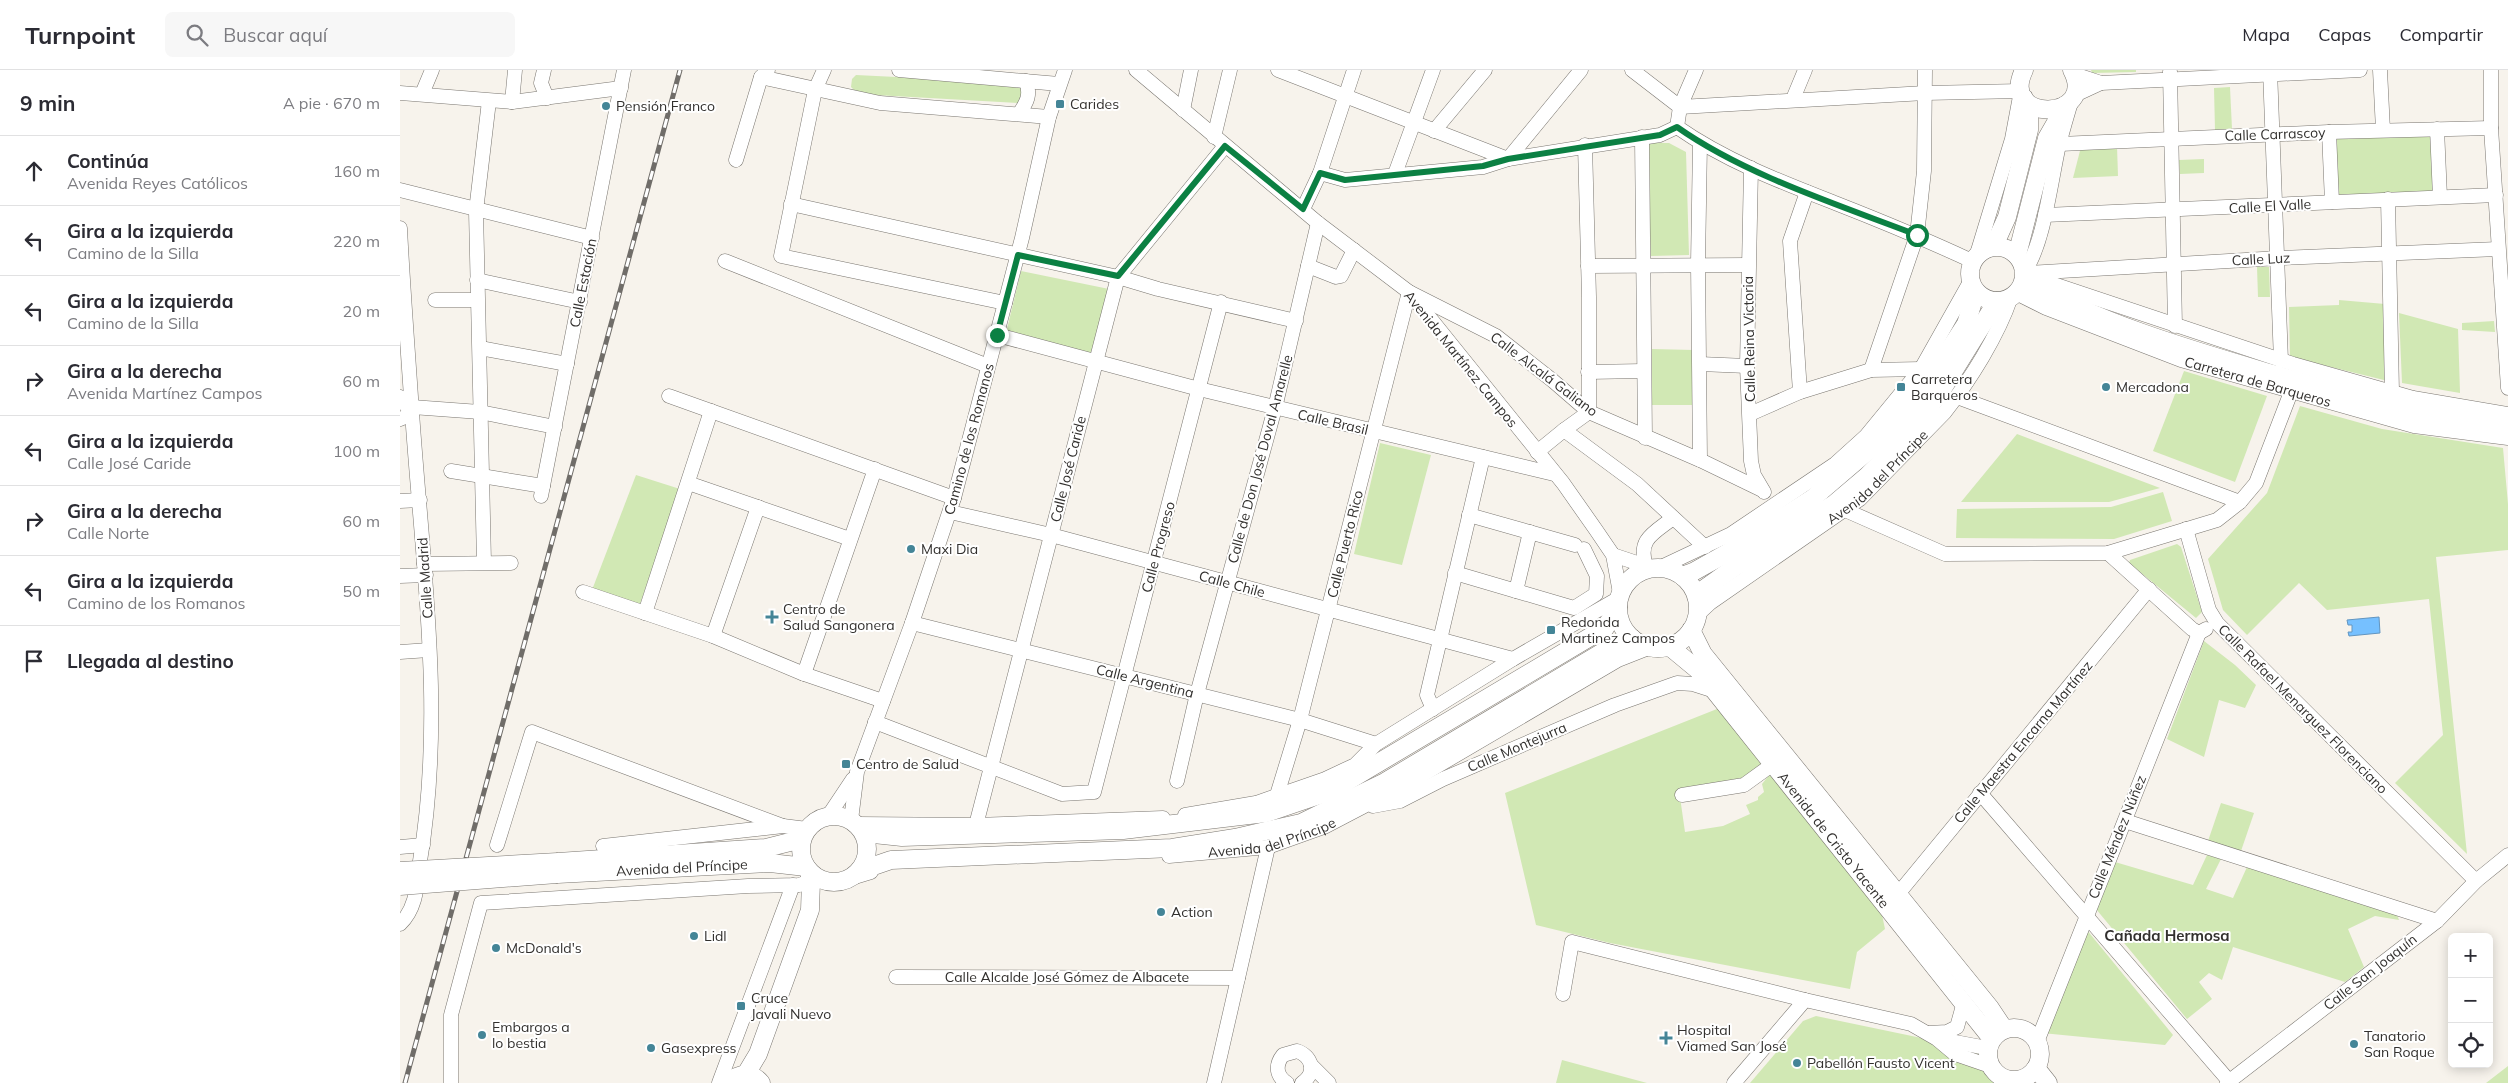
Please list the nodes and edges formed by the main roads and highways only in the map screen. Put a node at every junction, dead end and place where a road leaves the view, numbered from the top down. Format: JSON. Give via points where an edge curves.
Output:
{"nodes":[{"id":1,"x":2024,"y":70,"type":"edge"},
{"id":2,"x":2074,"y":71,"type":"edge"},
{"id":3,"x":2023,"y":94,"type":"junction"},
{"id":4,"x":2069,"y":100,"type":"junction"},
{"id":5,"x":1979,"y":254,"type":"junction"},
{"id":6,"x":2017,"y":255,"type":"junction"},
{"id":7,"x":2017,"y":285,"type":"junction"},
{"id":8,"x":1973,"y":287,"type":"junction"},
{"id":9,"x":2508,"y":426,"type":"edge"},
{"id":10,"x":1682,"y":576,"type":"junction"},
{"id":11,"x":1697,"y":598,"type":"junction"},
{"id":12,"x":1619,"y":600,"type":"junction"},
{"id":13,"x":1694,"y":623,"type":"junction"},
{"id":14,"x":1632,"y":638,"type":"junction"},
{"id":15,"x":1669,"y":646,"type":"junction"},
{"id":16,"x":857,"y":826,"type":"junction"},
{"id":17,"x":804,"y":834,"type":"junction"},
{"id":18,"x":558,"y":868,"type":"junction"},
{"id":19,"x":400,"y":871,"type":"edge"},
{"id":20,"x":809,"y":873,"type":"junction"},
{"id":21,"x":848,"y":877,"type":"junction"},
{"id":22,"x":400,"y":886,"type":"edge"},
{"id":23,"x":810,"y":910,"type":"junction"},
{"id":24,"x":1994,"y":1039,"type":"junction"},
{"id":25,"x":2036,"y":1068,"type":"junction"},
{"id":26,"x":755,"y":1079,"type":"edge"},
{"id":27,"x":2020,"y":1082,"type":"edge"},
{"id":28,"x":729,"y":1083,"type":"edge"},
{"id":29,"x":2048,"y":1083,"type":"edge"}],
"edges":[{"from":1,"to":3,"type":"main road","via":[[2020,78]]},
{"from":2,"to":4,"type":"main road","via":[[2075,89]]},
{"from":3,"to":4,"type":"main road","via":[[2029,104],[2044,111],[2052,111]]},
{"from":3,"to":5,"type":"main road","via":[[2029,114],[2029,130],[2007,217],[1998,237]]},
{"from":4,"to":6,"type":"main road","via":[[2047,138]]},
{"from":5,"to":6,"type":"main road","via":[[1998,246]]},
{"from":5,"to":8,"type":"main road"},
{"from":6,"to":7,"type":"main road"},
{"from":7,"to":8,"type":"main road","via":[[1985,299]]},
{"from":7,"to":9,"type":"main road","name":"Carretera de Barqueros","via":[[2049,294],[2228,362],[2399,410]]},
{"from":7,"to":11,"type":"main road","name":"Avenida del Príncipe","via":[[1938,396],[1867,476],[1834,504],[1735,567],[1704,589]]},
{"from":8,"to":10,"type":"main road","name":"Avenida del Príncipe","via":[[1966,324],[1923,390],[1882,439],[1813,498],[1727,553]]},
{"from":10,"to":11,"type":"main road"},
{"from":10,"to":12,"type":"main road","via":[[1670,570],[1652,568],[1642,571],[1629,580]]},
{"from":11,"to":13,"type":"main road"},
{"from":12,"to":14,"type":"main road","via":[[1623,628]]},
{"from":12,"to":16,"type":"main road","name":"Avenida del Príncipe","via":[[1605,628],[1331,791],[1266,812],[1123,830],[902,837]]},
{"from":13,"to":15,"type":"main road","via":[[1681,641]]},
{"from":13,"to":24,"type":"main road","name":"Avenida de Cristo Yacente","via":[[1703,654],[1990,1008]]},
{"from":14,"to":15,"type":"main road","via":[[1650,647]]},
{"from":14,"to":21,"type":"main road","name":"Avenida del Príncipe","via":[[1613,646],[1386,782],[1301,822],[1235,838],[1172,848],[890,860]]},
{"from":15,"to":24,"type":"main road","name":"Avenida de Cristo Yacente","via":[[1698,670]]},
{"from":16,"to":17,"type":"main road","via":[[838,816],[829,816],[820,818]]},
{"from":16,"to":21,"type":"main road","via":[[867,853]]},
{"from":17,"to":18,"type":"main road","name":"Avenida del Príncipe","via":[[766,848]]},
{"from":17,"to":20,"type":"main road","via":[[802,858]]},
{"from":18,"to":19,"type":"main road","bridge":true},
{"from":18,"to":20,"type":"main road","name":"Avenida del Príncipe","via":[[770,863]]},
{"from":18,"to":22,"type":"main road","bridge":true},
{"from":20,"to":21,"type":"main road","via":[[817,878]]},
{"from":20,"to":23,"type":"main road"},
{"from":21,"to":23,"type":"main road"},
{"from":23,"to":26,"type":"main road","via":[[758,1054]]},
{"from":24,"to":25,"type":"main road","via":[[2017,1028],[2026,1031],[2037,1042],[2040,1053]]},
{"from":24,"to":27,"type":"main road","via":[[1990,1066],[2003,1078]]},
{"from":25,"to":27,"type":"main road"},
{"from":25,"to":29,"type":"main road"},
{"from":26,"to":28,"type":"main road","via":[[734,1078]]}]}
